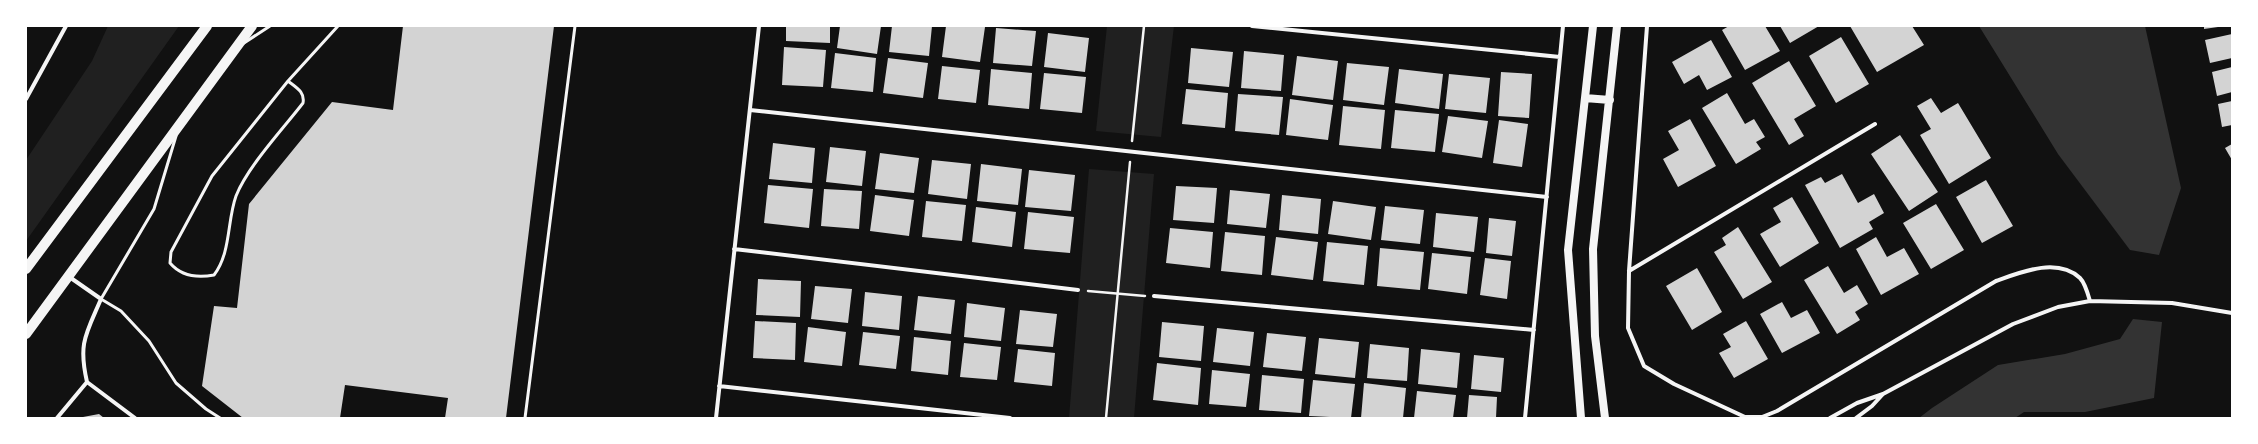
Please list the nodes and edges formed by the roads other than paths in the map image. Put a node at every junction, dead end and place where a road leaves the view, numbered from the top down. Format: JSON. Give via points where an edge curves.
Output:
{"nodes":[{"id":1,"x":66,"y":26,"type":"edge"},
{"id":2,"x":207,"y":26,"type":"edge"},
{"id":3,"x":252,"y":26,"type":"edge"},
{"id":4,"x":270,"y":26,"type":"edge"},
{"id":5,"x":338,"y":26,"type":"edge"},
{"id":6,"x":575,"y":26,"type":"edge"},
{"id":7,"x":760,"y":26,"type":"edge"},
{"id":8,"x":1252,"y":26,"type":"edge"},
{"id":9,"x":1563,"y":26,"type":"edge"},
{"id":10,"x":1593,"y":26,"type":"edge"},
{"id":11,"x":1617,"y":26,"type":"edge"},
{"id":12,"x":1647,"y":26,"type":"edge"},
{"id":13,"x":232,"y":51,"type":"junction"},
{"id":14,"x":1560,"y":57,"type":"junction"},
{"id":15,"x":288,"y":81,"type":"junction"},
{"id":16,"x":1585,"y":98,"type":"junction"},
{"id":17,"x":26,"y":99,"type":"edge"},
{"id":18,"x":1610,"y":100,"type":"junction"},
{"id":19,"x":750,"y":110,"type":"junction"},
{"id":20,"x":1875,"y":124,"type":"dead end"},
{"id":21,"x":178,"y":129,"type":"junction"},
{"id":22,"x":1546,"y":197,"type":"junction"},
{"id":23,"x":734,"y":249,"type":"junction"},
{"id":24,"x":26,"y":269,"type":"edge"},
{"id":25,"x":1629,"y":271,"type":"junction"},
{"id":26,"x":67,"y":276,"type":"junction"},
{"id":27,"x":1078,"y":290,"type":"road end"},
{"id":28,"x":1154,"y":296,"type":"road end"},
{"id":29,"x":102,"y":299,"type":"junction"},
{"id":30,"x":2090,"y":301,"type":"junction"},
{"id":31,"x":2232,"y":313,"type":"edge"},
{"id":32,"x":1534,"y":330,"type":"junction"},
{"id":33,"x":26,"y":334,"type":"edge"},
{"id":34,"x":87,"y":382,"type":"junction"},
{"id":35,"x":719,"y":386,"type":"junction"},
{"id":36,"x":1883,"y":394,"type":"junction"},
{"id":37,"x":57,"y":418,"type":"edge"},
{"id":38,"x":135,"y":418,"type":"edge"},
{"id":39,"x":220,"y":418,"type":"edge"},
{"id":40,"x":525,"y":418,"type":"edge"},
{"id":41,"x":716,"y":418,"type":"edge"},
{"id":42,"x":1010,"y":418,"type":"edge"},
{"id":43,"x":1525,"y":418,"type":"edge"},
{"id":44,"x":1581,"y":418,"type":"edge"},
{"id":45,"x":1605,"y":418,"type":"edge"},
{"id":46,"x":1830,"y":418,"type":"edge"},
{"id":47,"x":1856,"y":418,"type":"edge"}],
"edges":[{"from":1,"to":17,"type":"street"},
{"from":2,"to":24,"type":"main road"},
{"from":3,"to":13,"type":"main road"},
{"from":4,"to":13,"type":"lane"},
{"from":5,"to":15,"type":"lane"},
{"from":6,"to":40,"type":"lane"},
{"from":7,"to":19,"type":"street"},
{"from":8,"to":14,"type":"street"},
{"from":9,"to":14,"type":"street"},
{"from":10,"to":16,"type":"main road"},
{"from":11,"to":18,"type":"main road"},
{"from":12,"to":25,"type":"street"},
{"from":13,"to":21,"type":"main road"},
{"from":14,"to":22,"type":"street"},
{"from":15,"to":15,"type":"lane","via":[[302,92],[303,103],[245,178],[236,196],[222,265],[214,275],[202,277],[177,272],[170,264],[171,252],[212,176]]},
{"from":16,"to":18,"type":"main road"},
{"from":16,"to":44,"type":"main road","via":[[1568,250]]},
{"from":18,"to":45,"type":"main road","via":[[1593,249],[1595,336]]},
{"from":19,"to":22,"type":"street"},
{"from":19,"to":23,"type":"street"},
{"from":20,"to":25,"type":"street"},
{"from":21,"to":26,"type":"main road"},
{"from":21,"to":29,"type":"lane","via":[[154,209]]},
{"from":22,"to":32,"type":"street"},
{"from":23,"to":27,"type":"street"},
{"from":23,"to":35,"type":"street"},
{"from":25,"to":30,"type":"street","via":[[1628,328],[1644,366],[1674,384],[1745,417],[1762,417],[1777,411],[1996,281],[2021,272],[2051,268],[2070,271],[2081,279]]},
{"from":26,"to":29,"type":"street"},
{"from":26,"to":33,"type":"main road"},
{"from":28,"to":32,"type":"street"},
{"from":29,"to":34,"type":"street","via":[[82,351]]},
{"from":29,"to":39,"type":"lane","via":[[121,311],[148,341],[176,382]]},
{"from":30,"to":31,"type":"street","via":[[2172,303]]},
{"from":30,"to":36,"type":"street","via":[[2058,307],[2013,324]]},
{"from":32,"to":43,"type":"street"},
{"from":34,"to":37,"type":"street"},
{"from":34,"to":38,"type":"street"},
{"from":35,"to":41,"type":"street"},
{"from":35,"to":42,"type":"street"},
{"from":36,"to":46,"type":"street","via":[[1867,399]]},
{"from":36,"to":47,"type":"street"}]}
